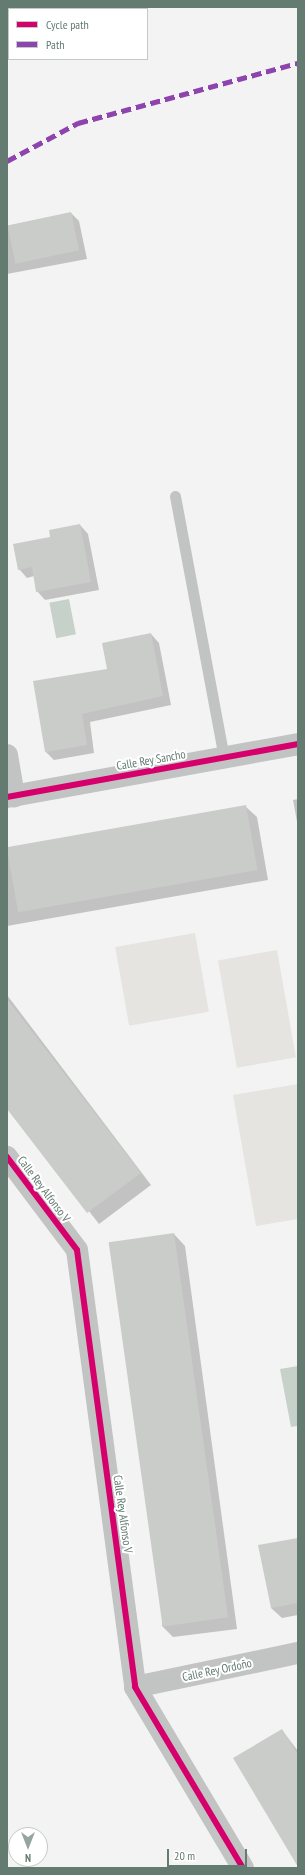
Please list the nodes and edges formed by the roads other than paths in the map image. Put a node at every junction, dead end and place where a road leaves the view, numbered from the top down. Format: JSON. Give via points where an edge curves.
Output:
{"nodes":[{"id":1,"x":175,"y":496,"type":"dead end"},
{"id":2,"x":298,"y":744,"type":"edge"},
{"id":3,"x":7,"y":755,"type":"edge"},
{"id":4,"x":224,"y":758,"type":"junction"},
{"id":5,"x":11,"y":796,"type":"edge"},
{"id":6,"x":7,"y":1157,"type":"edge"},
{"id":7,"x":298,"y":1653,"type":"edge"},
{"id":8,"x":135,"y":1687,"type":"junction"},
{"id":9,"x":243,"y":1868,"type":"edge"}],
"edges":[{"from":1,"to":4,"type":"lane"},
{"from":2,"to":4,"type":"street","name":"Calle Rey Sancho"},
{"from":3,"to":5,"type":"street"},
{"from":4,"to":5,"type":"street","name":"Calle Rey Sancho"},
{"from":6,"to":8,"type":"street","name":"Calle Rey Alfonso V","via":[[76,1250]]},
{"from":7,"to":8,"type":"street","name":"Calle Rey Ordoño"},
{"from":8,"to":9,"type":"street","name":"Calle Rey Alfonso V"}]}
